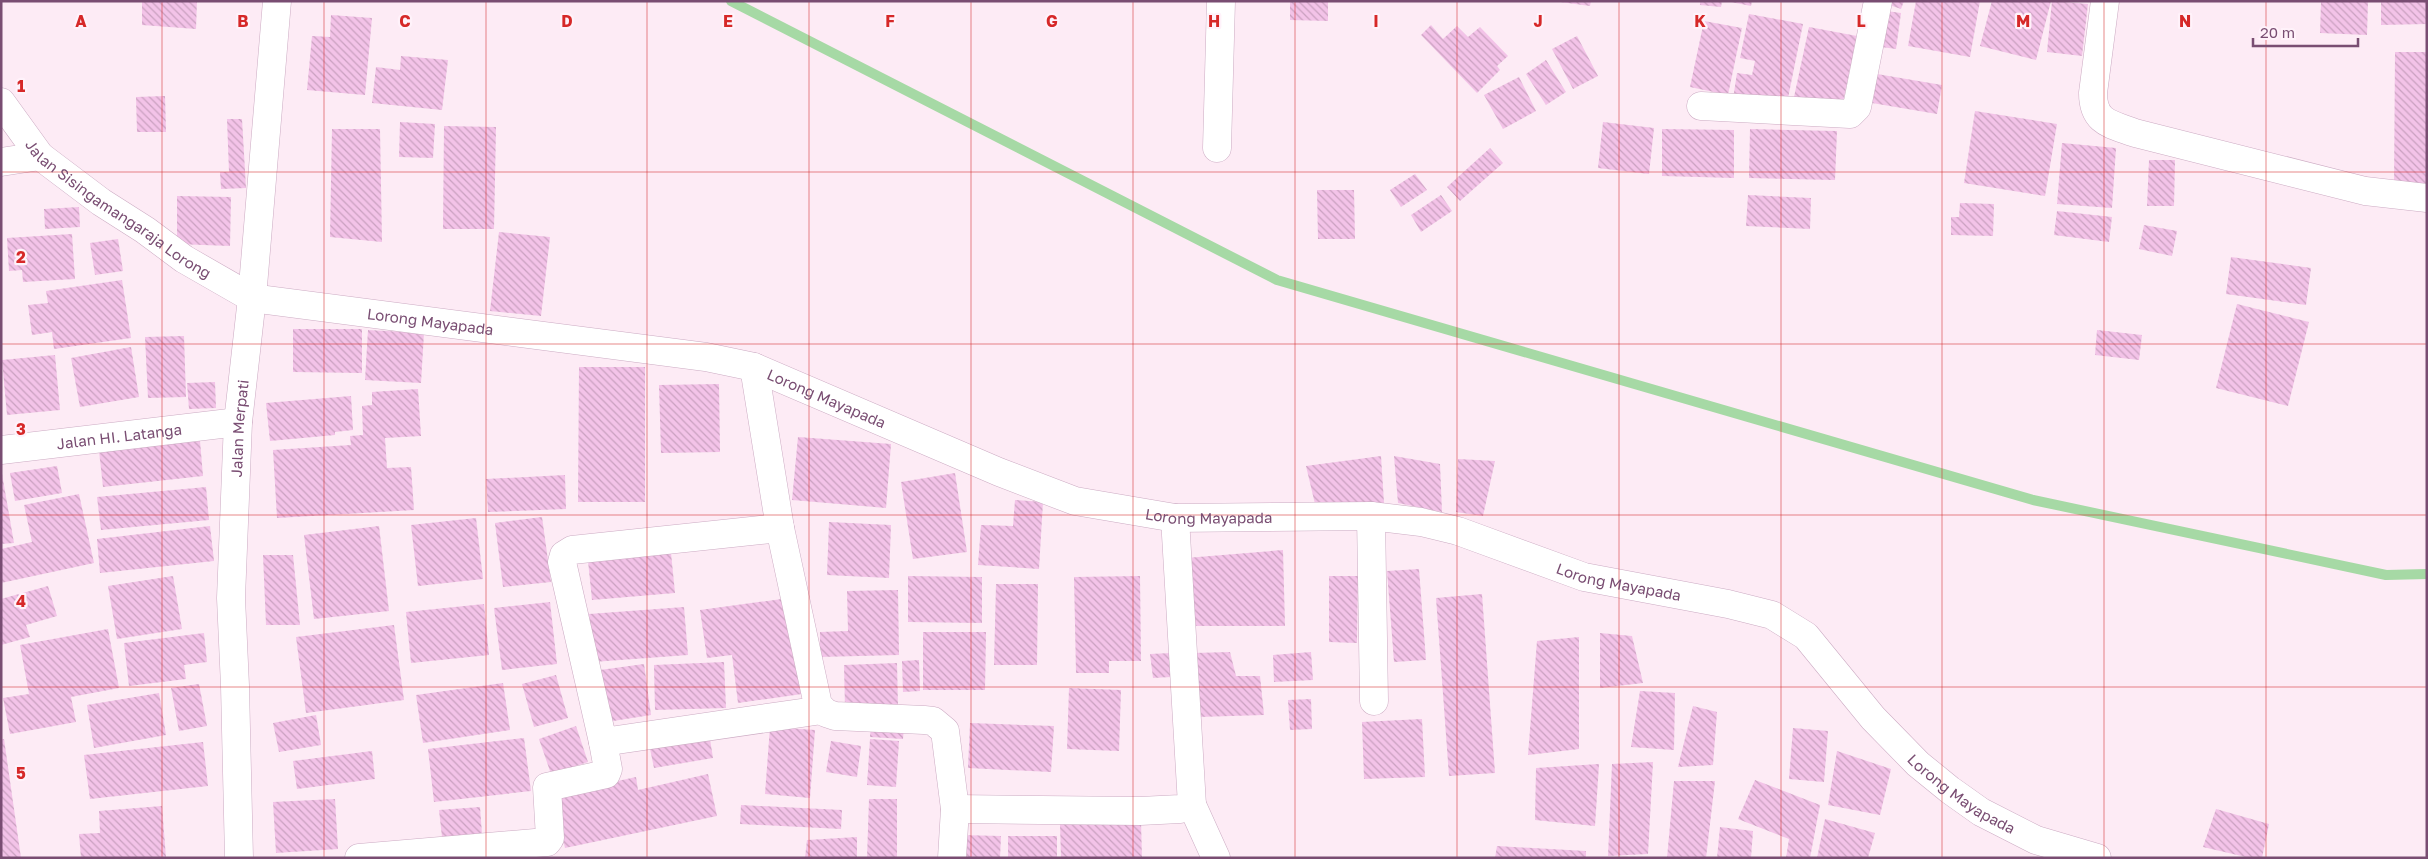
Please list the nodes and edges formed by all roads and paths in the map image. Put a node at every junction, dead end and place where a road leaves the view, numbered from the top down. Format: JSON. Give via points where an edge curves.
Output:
{"nodes":[{"id":1,"x":277,"y":1,"type":"edge"},
{"id":2,"x":1221,"y":1,"type":"edge"},
{"id":3,"x":1878,"y":1,"type":"edge"},
{"id":4,"x":2105,"y":1,"type":"edge"},
{"id":5,"x":1,"y":102,"type":"edge"},
{"id":6,"x":1701,"y":106,"type":"dead end"},
{"id":7,"x":1217,"y":148,"type":"dead end"},
{"id":8,"x":40,"y":156,"type":"junction"},
{"id":9,"x":1,"y":162,"type":"edge"},
{"id":10,"x":2427,"y":198,"type":"edge"},
{"id":11,"x":252,"y":298,"type":"junction"},
{"id":12,"x":754,"y":367,"type":"junction"},
{"id":13,"x":238,"y":422,"type":"junction"},
{"id":14,"x":1,"y":450,"type":"edge"},
{"id":15,"x":1371,"y":516,"type":"junction"},
{"id":16,"x":1175,"y":518,"type":"junction"},
{"id":17,"x":780,"y":528,"type":"junction"},
{"id":18,"x":1374,"y":701,"type":"dead end"},
{"id":19,"x":822,"y":710,"type":"junction"},
{"id":20,"x":603,"y":742,"type":"junction"},
{"id":21,"x":1192,"y":805,"type":"junction"},
{"id":22,"x":955,"y":809,"type":"junction"},
{"id":23,"x":239,"y":858,"type":"edge"},
{"id":24,"x":360,"y":858,"type":"edge"},
{"id":25,"x":952,"y":858,"type":"edge"},
{"id":26,"x":1216,"y":858,"type":"edge"},
{"id":27,"x":2097,"y":858,"type":"edge"}],
"edges":[{"from":1,"to":11,"type":"street","name":"Jalan Merpati"},
{"from":2,"to":7,"type":"street"},
{"from":3,"to":6,"type":"street","via":[[1857,107],[1850,114]]},
{"from":4,"to":10,"type":"street","via":[[2093,93],[2093,107],[2099,118],[2135,133],[2365,191]]},
{"from":5,"to":8,"type":"street","name":"Jalan Sisingamangaraja Lorong"},
{"from":8,"to":9,"type":"street"},
{"from":8,"to":11,"type":"street","name":"Jalan Sisingamangaraja Lorong","via":[[184,259]]},
{"from":11,"to":12,"type":"street","name":"Lorong Mayapada","via":[[706,357]]},
{"from":11,"to":13,"type":"street","name":"Jalan Merpati"},
{"from":12,"to":16,"type":"street","name":"Lorong Mayapada","via":[[999,472],[1075,501]]},
{"from":12,"to":17,"type":"street"},
{"from":13,"to":14,"type":"street","name":"Jalan HI. Latanga"},
{"from":13,"to":23,"type":"street","name":"Jalan Merpati","via":[[231,598]]},
{"from":15,"to":16,"type":"street","name":"Lorong Mayapada"},
{"from":15,"to":18,"type":"street"},
{"from":15,"to":27,"type":"street","name":"Lorong Mayapada","via":[[1421,522],[1458,531],[1584,578],[1772,615],[1806,636],[1873,718],[1918,764],[1950,790],[1981,812],[2036,840]]},
{"from":16,"to":21,"type":"street"},
{"from":17,"to":19,"type":"street","via":[[816,700]]},
{"from":17,"to":20,"type":"street","via":[[572,550],[564,555],[562,562]]},
{"from":19,"to":20,"type":"street"},
{"from":19,"to":22,"type":"street","via":[[835,716],[924,720],[940,726],[947,740]]},
{"from":20,"to":24,"type":"street","via":[[606,774],[547,787],[550,841]]},
{"from":21,"to":22,"type":"street","via":[[1180,809],[1140,811]]},
{"from":21,"to":26,"type":"street"},
{"from":22,"to":25,"type":"street"}]}
